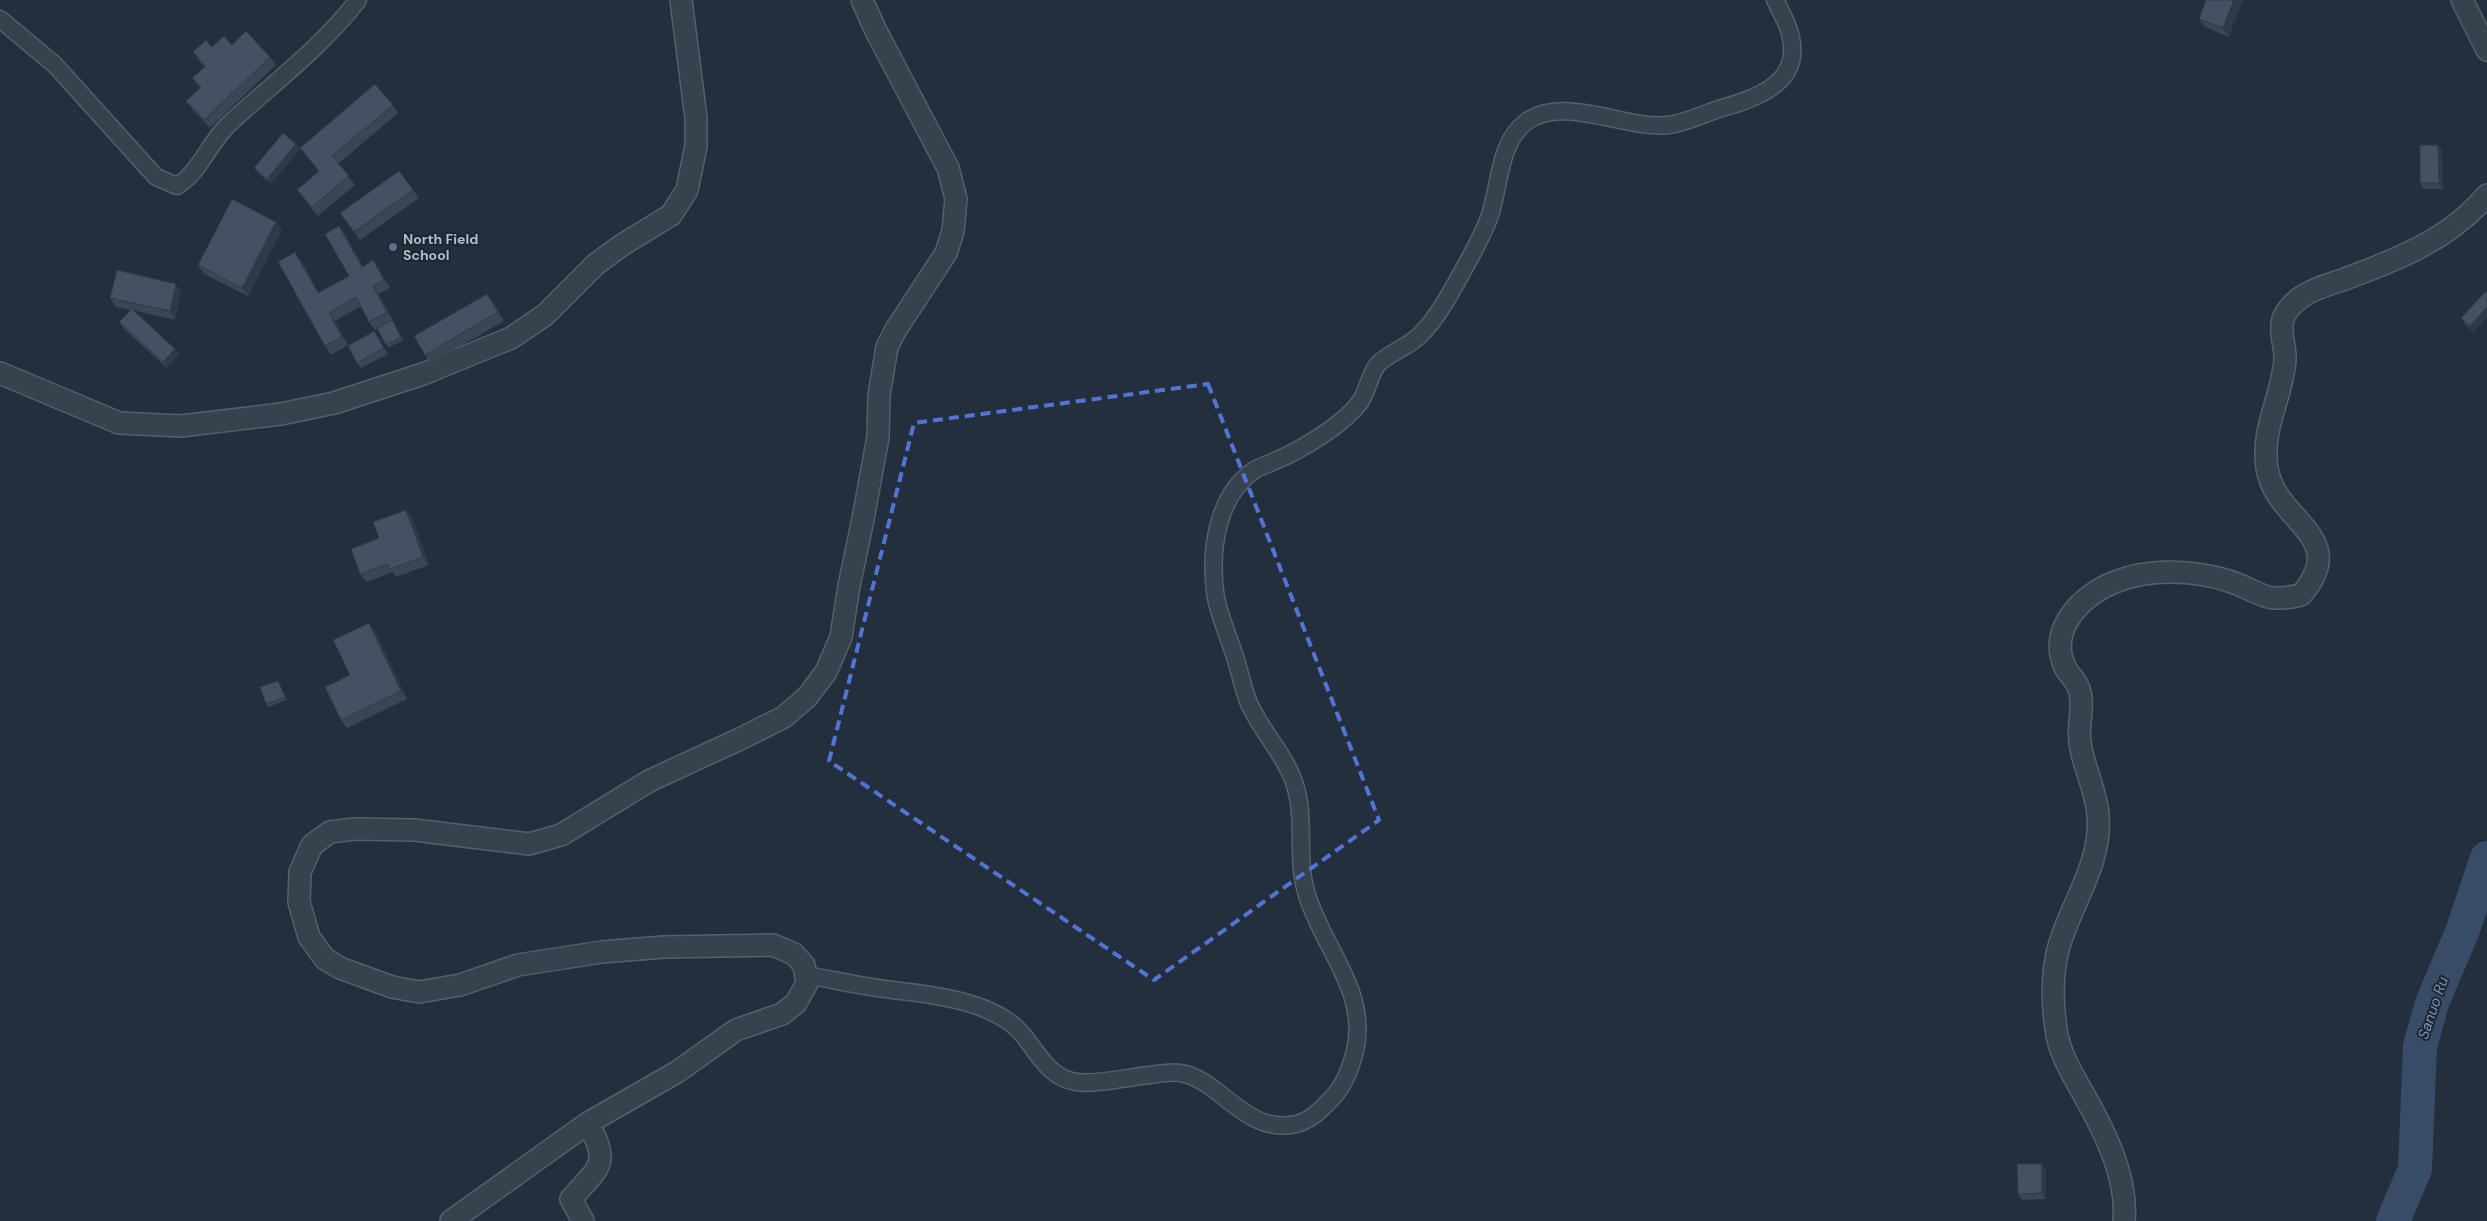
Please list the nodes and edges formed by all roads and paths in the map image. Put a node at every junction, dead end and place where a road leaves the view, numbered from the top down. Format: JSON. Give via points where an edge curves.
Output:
{"nodes":[{"id":1,"x":358,"y":0,"type":"edge"},
{"id":2,"x":681,"y":0,"type":"edge"},
{"id":3,"x":862,"y":0,"type":"edge"},
{"id":4,"x":1774,"y":0,"type":"edge"},
{"id":5,"x":2462,"y":0,"type":"edge"},
{"id":6,"x":0,"y":19,"type":"edge"},
{"id":7,"x":2487,"y":50,"type":"edge"},
{"id":8,"x":2487,"y":195,"type":"edge"},
{"id":9,"x":0,"y":373,"type":"edge"},
{"id":10,"x":806,"y":975,"type":"junction"},
{"id":11,"x":588,"y":1123,"type":"junction"},
{"id":12,"x":451,"y":1221,"type":"edge"},
{"id":13,"x":583,"y":1221,"type":"edge"},
{"id":14,"x":2124,"y":1221,"type":"edge"}],
"edges":[{"from":1,"to":6,"type":"street","via":[[311,52],[223,131],[188,179],[177,186],[156,177],[55,65]]},
{"from":2,"to":9,"type":"street","via":[[696,118],[696,146],[687,190],[671,215],[596,264],[545,315],[511,338],[423,374],[334,403],[281,414],[181,426],[119,423]]},
{"from":3,"to":10,"type":"street","via":[[936,141],[948,168],[956,199],[953,231],[946,253],[887,347],[879,395],[878,437],[864,519],[841,637],[826,672],[807,697],[784,717],[648,781],[561,835],[529,844],[414,830],[354,828],[330,832],[312,845],[300,872],[300,902],[309,937],[325,959],[340,968],[392,987],[419,992],[460,985],[518,965],[551,958],[664,947],[773,945],[794,954],[804,964]]},
{"from":4,"to":10,"type":"street","via":[[1791,32],[1793,52],[1786,73],[1769,91],[1670,125],[1638,124],[1554,110],[1526,122],[1510,142],[1503,160],[1489,220],[1461,274],[1420,336],[1379,363],[1362,400],[1341,419],[1300,448],[1256,468],[1236,487],[1220,516],[1214,562],[1215,595],[1248,700],[1270,742],[1292,774],[1302,805],[1299,862],[1307,895],[1321,931],[1349,984],[1359,1014],[1359,1035],[1352,1064],[1340,1090],[1315,1116],[1290,1125],[1264,1122],[1247,1115],[1200,1080],[1181,1072],[1075,1082],[1048,1067],[1035,1054],[1024,1035],[1009,1021],[986,1009],[928,994]]},
{"from":5,"to":7,"type":"street"},
{"from":8,"to":14,"type":"street","via":[[2472,213],[2446,233],[2304,296],[2293,304],[2283,319],[2285,359],[2269,421],[2265,452],[2267,470],[2275,491],[2310,533],[2319,550],[2318,566],[2311,584],[2301,595],[2270,599],[2229,581],[2164,571],[2116,581],[2096,592],[2071,613],[2064,626],[2061,650],[2064,666],[2079,688],[2080,743],[2095,791],[2098,816],[2094,858],[2059,946],[2053,1000],[2057,1036],[2068,1066],[2115,1161],[2125,1205]]},
{"from":10,"to":11,"type":"street","via":[[807,984],[796,1003],[782,1014],[736,1030],[677,1072]]},
{"from":11,"to":12,"type":"street"},
{"from":11,"to":13,"type":"street","via":[[601,1147],[600,1164],[571,1199]]}]}
